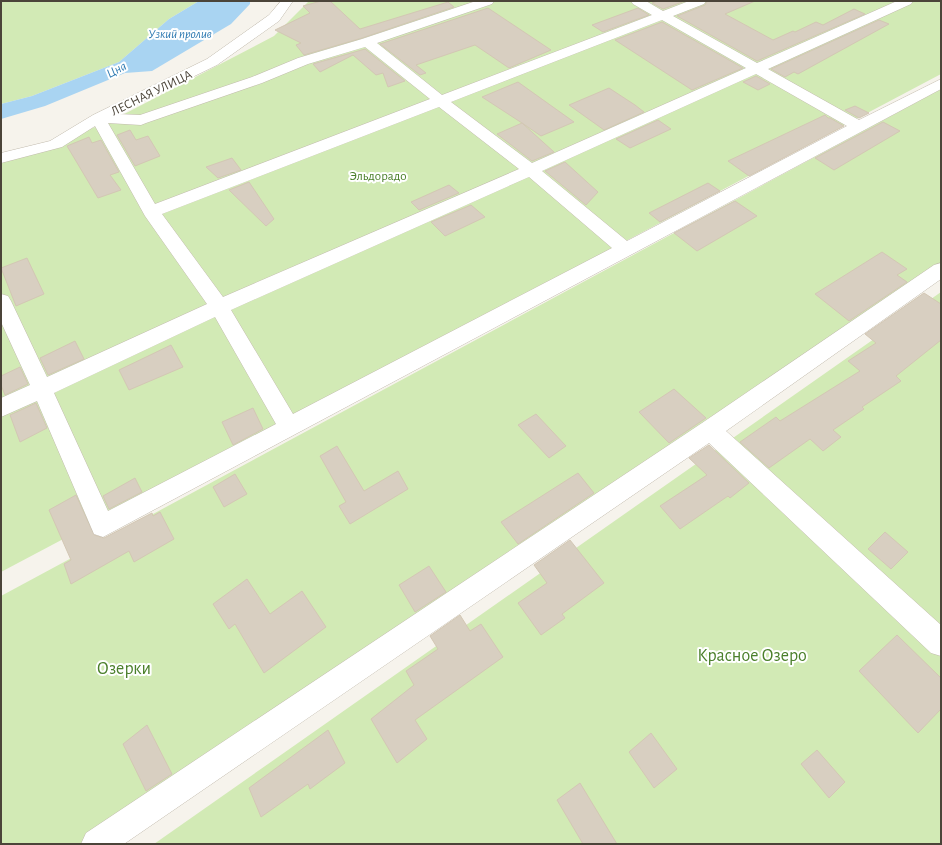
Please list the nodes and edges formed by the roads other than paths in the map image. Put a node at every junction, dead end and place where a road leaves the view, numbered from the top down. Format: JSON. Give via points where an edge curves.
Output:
{"nodes":[{"id":1,"x":288,"y":1,"type":"edge"},
{"id":2,"x":488,"y":1,"type":"edge"},
{"id":3,"x":637,"y":1,"type":"edge"},
{"id":4,"x":700,"y":1,"type":"edge"},
{"id":5,"x":907,"y":1,"type":"edge"},
{"id":6,"x":662,"y":16,"type":"junction"},
{"id":7,"x":368,"y":42,"type":"junction"},
{"id":8,"x":756,"y":69,"type":"junction"},
{"id":9,"x":941,"y":84,"type":"edge"},
{"id":10,"x":441,"y":101,"type":"junction"},
{"id":11,"x":98,"y":118,"type":"junction"},
{"id":12,"x":860,"y":127,"type":"junction"},
{"id":13,"x":1,"y":158,"type":"edge"},
{"id":14,"x":532,"y":170,"type":"junction"},
{"id":15,"x":151,"y":212,"type":"junction"},
{"id":16,"x":626,"y":250,"type":"junction"},
{"id":17,"x":941,"y":270,"type":"edge"},
{"id":18,"x":1,"y":301,"type":"edge"},
{"id":19,"x":219,"y":307,"type":"junction"},
{"id":20,"x":42,"y":389,"type":"junction"},
{"id":21,"x":1,"y":408,"type":"edge"},
{"id":22,"x":288,"y":427,"type":"junction"},
{"id":23,"x":710,"y":430,"type":"junction"},
{"id":24,"x":941,"y":643,"type":"edge"},
{"id":25,"x":97,"y":844,"type":"edge"}],
"edges":[{"from":1,"to":11,"type":"street","name":"ЛЕСНАЯ УЛИЦА","via":[[274,18],[212,62]]},
{"from":2,"to":7,"type":"street"},
{"from":3,"to":6,"type":"street"},
{"from":4,"to":6,"type":"street"},
{"from":5,"to":8,"type":"street"},
{"from":6,"to":8,"type":"street"},
{"from":6,"to":10,"type":"street"},
{"from":7,"to":10,"type":"street"},
{"from":7,"to":11,"type":"street","via":[[303,61],[257,80],[141,120]]},
{"from":8,"to":12,"type":"street"},
{"from":8,"to":14,"type":"street"},
{"from":9,"to":12,"type":"street"},
{"from":10,"to":14,"type":"street"},
{"from":10,"to":15,"type":"street"},
{"from":11,"to":13,"type":"street","name":"ЛЕСНАЯ УЛИЦА","via":[[56,144]]},
{"from":11,"to":15,"type":"street"},
{"from":12,"to":16,"type":"street"},
{"from":14,"to":16,"type":"street"},
{"from":14,"to":19,"type":"street"},
{"from":15,"to":19,"type":"street"},
{"from":16,"to":22,"type":"street"},
{"from":17,"to":23,"type":"street"},
{"from":18,"to":20,"type":"street"},
{"from":19,"to":20,"type":"street"},
{"from":19,"to":22,"type":"street"},
{"from":20,"to":21,"type":"street"},
{"from":20,"to":22,"type":"street","via":[[103,526]]},
{"from":23,"to":24,"type":"street"},
{"from":23,"to":25,"type":"street"}]}
